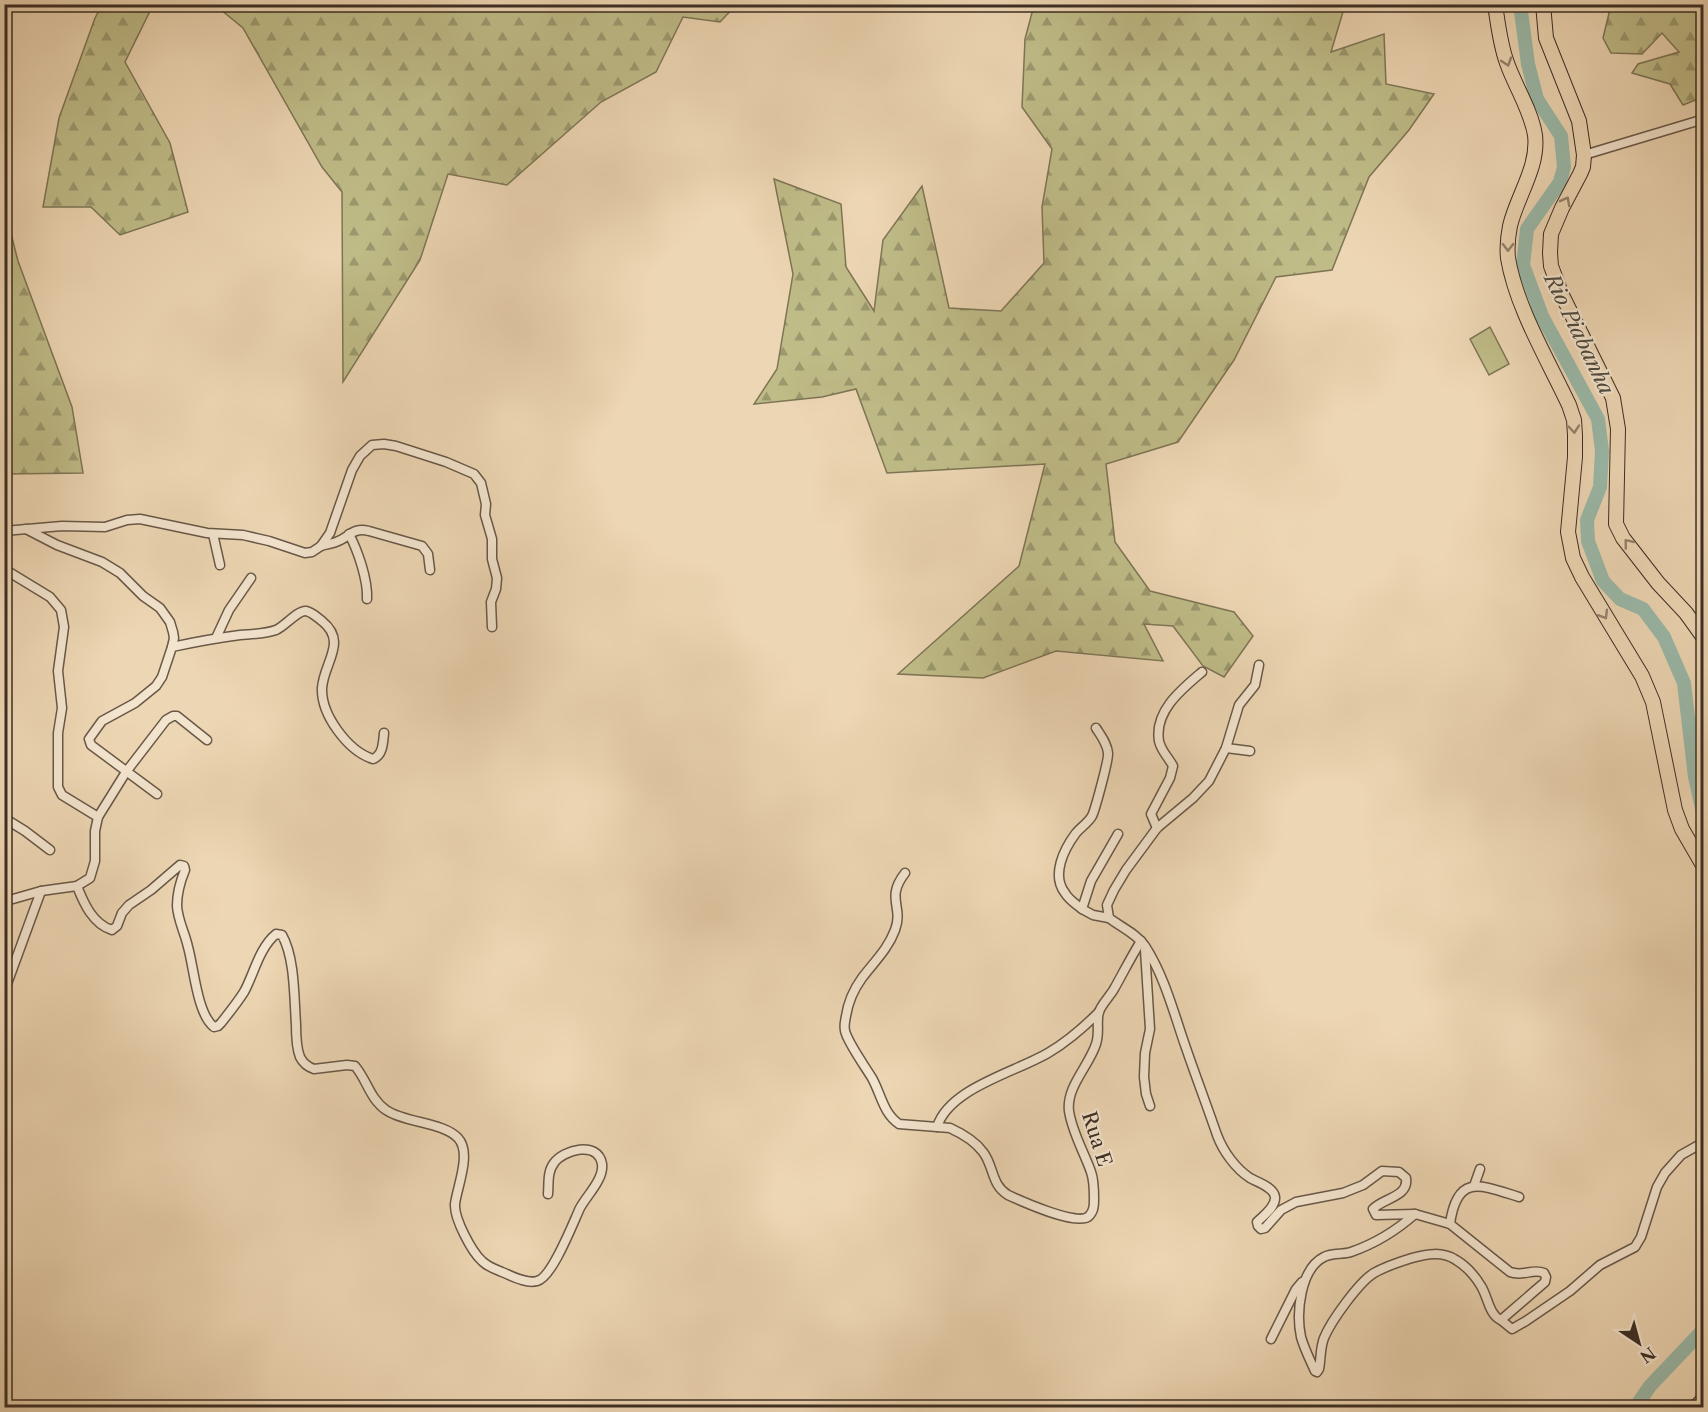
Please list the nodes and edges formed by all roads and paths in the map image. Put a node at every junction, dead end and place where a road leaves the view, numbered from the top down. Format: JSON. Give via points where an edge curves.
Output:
{"nodes":[{"id":1,"x":1495,"y":4,"type":"edge"},
{"id":2,"x":1543,"y":4,"type":"edge"},
{"id":3,"x":1704,"y":119,"type":"edge"},
{"id":4,"x":1584,"y":155,"type":"junction"},
{"id":5,"x":25,"y":528,"type":"junction"},
{"id":6,"x":4,"y":531,"type":"edge"},
{"id":7,"x":213,"y":534,"type":"junction"},
{"id":8,"x":349,"y":534,"type":"junction"},
{"id":9,"x":321,"y":546,"type":"junction"},
{"id":10,"x":220,"y":565,"type":"dead end"},
{"id":11,"x":4,"y":569,"type":"edge"},
{"id":12,"x":430,"y":570,"type":"dead end"},
{"id":13,"x":251,"y":578,"type":"dead end"},
{"id":14,"x":367,"y":599,"type":"dead end"},
{"id":15,"x":492,"y":627,"type":"dead end"},
{"id":16,"x":216,"y":638,"type":"junction"},
{"id":17,"x":1704,"y":638,"type":"edge"},
{"id":18,"x":172,"y":647,"type":"junction"},
{"id":19,"x":1259,"y":665,"type":"dead end"},
{"id":20,"x":1202,"y":672,"type":"dead end"},
{"id":21,"x":1096,"y":728,"type":"dead end"},
{"id":22,"x":384,"y":733,"type":"dead end"},
{"id":23,"x":207,"y":740,"type":"dead end"},
{"id":24,"x":1226,"y":748,"type":"junction"},
{"id":25,"x":1250,"y":750,"type":"dead end"},
{"id":26,"x":126,"y":772,"type":"junction"},
{"id":27,"x":157,"y":794,"type":"dead end"},
{"id":28,"x":98,"y":817,"type":"junction"},
{"id":29,"x":4,"y":818,"type":"edge"},
{"id":30,"x":1157,"y":828,"type":"junction"},
{"id":31,"x":1118,"y":834,"type":"dead end"},
{"id":32,"x":50,"y":850,"type":"dead end"},
{"id":33,"x":1704,"y":867,"type":"edge"},
{"id":34,"x":905,"y":873,"type":"dead end"},
{"id":35,"x":77,"y":886,"type":"junction"},
{"id":36,"x":41,"y":891,"type":"junction"},
{"id":37,"x":4,"y":899,"type":"edge"},
{"id":38,"x":1082,"y":909,"type":"junction"},
{"id":39,"x":1109,"y":918,"type":"junction"},
{"id":40,"x":1143,"y":944,"type":"junction"},
{"id":41,"x":4,"y":992,"type":"edge"},
{"id":42,"x":1099,"y":1012,"type":"junction"},
{"id":43,"x":1150,"y":1106,"type":"dead end"},
{"id":44,"x":937,"y":1126,"type":"junction"},
{"id":45,"x":1704,"y":1142,"type":"edge"},
{"id":46,"x":1480,"y":1169,"type":"dead end"},
{"id":47,"x":1474,"y":1186,"type":"junction"},
{"id":48,"x":548,"y":1194,"type":"dead end"},
{"id":49,"x":1520,"y":1197,"type":"dead end"},
{"id":50,"x":1415,"y":1215,"type":"junction"},
{"id":51,"x":1450,"y":1224,"type":"junction"},
{"id":52,"x":1305,"y":1279,"type":"junction"},
{"id":53,"x":1501,"y":1320,"type":"junction"},
{"id":54,"x":1271,"y":1339,"type":"dead end"},
{"id":55,"x":1704,"y":1399,"type":"edge"},
{"id":56,"x":1695,"y":1407,"type":"edge"}],
"edges":[{"from":1,"to":33,"type":"main road","one_way":true,"via":[[1506,62],[1535,139],[1528,177],[1510,225],[1508,256],[1527,317],[1574,420],[1568,532],[1573,558],[1653,702],[1675,810]]},
{"from":2,"to":4,"type":"main road","via":[[1546,38],[1579,121]]},
{"from":3,"to":4,"type":"street"},
{"from":17,"to":4,"type":"main road","one_way":true,"via":[[1616,524],[1618,429],[1613,398],[1551,266],[1551,234],[1583,167]]},
{"from":5,"to":6,"type":"street"},
{"from":5,"to":7,"type":"street","via":[[105,527],[140,519]]},
{"from":5,"to":18,"type":"street","via":[[120,573],[170,622]]},
{"from":7,"to":9,"type":"street","via":[[243,535],[305,553]]},
{"from":7,"to":10,"type":"street"},
{"from":8,"to":9,"type":"street"},
{"from":8,"to":12,"type":"street","via":[[362,529],[422,546],[428,554]]},
{"from":8,"to":14,"type":"street","via":[[367,586]]},
{"from":9,"to":15,"type":"street","via":[[334,526],[352,470],[372,445],[409,450],[474,474],[483,488],[497,578]]},
{"from":11,"to":28,"type":"street","via":[[50,597],[61,610],[64,627],[58,671],[62,708],[57,786],[62,795]]},
{"from":13,"to":16,"type":"street"},
{"from":16,"to":18,"type":"street"},
{"from":16,"to":22,"type":"street","via":[[267,633],[284,626],[299,612],[310,612],[324,622],[335,641],[322,689],[335,727],[349,745],[373,759],[381,753]]},
{"from":18,"to":26,"type":"street","via":[[156,686],[102,721],[89,739],[92,747]]},
{"from":19,"to":24,"type":"street","via":[[1255,685],[1239,705]]},
{"from":20,"to":30,"type":"street","via":[[1179,693],[1163,716],[1159,742],[1173,766],[1151,814]]},
{"from":21,"to":38,"type":"street","via":[[1106,744],[1108,760],[1093,814],[1076,833],[1060,865],[1063,891]]},
{"from":23,"to":26,"type":"street","via":[[173,716]]},
{"from":24,"to":25,"type":"street"},
{"from":24,"to":30,"type":"street","via":[[1205,787]]},
{"from":26,"to":27,"type":"street"},
{"from":26,"to":28,"type":"street"},
{"from":28,"to":35,"type":"street","via":[[92,875]]},
{"from":29,"to":32,"type":"street"},
{"from":30,"to":39,"type":"street","via":[[1114,890],[1107,905]]},
{"from":31,"to":38,"type":"street","via":[[1091,881]]},
{"from":34,"to":44,"type":"street","via":[[896,888],[895,930],[853,993],[844,1032],[894,1120],[906,1125]]},
{"from":35,"to":36,"type":"street"},
{"from":35,"to":48,"type":"street","via":[[95,919],[112,930],[129,905],[178,866],[184,866],[177,894],[178,912],[201,1004],[214,1027],[244,992],[273,937],[283,935],[289,951],[302,1060],[314,1069],[355,1066],[374,1099],[384,1108],[458,1138],[463,1161],[455,1210],[469,1242],[486,1264],[523,1280],[537,1282],[544,1277],[599,1178],[602,1164],[597,1154],[579,1150],[556,1161],[550,1172]]},
{"from":36,"to":37,"type":"street"},
{"from":36,"to":41,"type":"street"},
{"from":38,"to":39,"type":"street"},
{"from":39,"to":40,"type":"street"},
{"from":40,"to":42,"type":"street","name":"Rua E"},
{"from":40,"to":43,"type":"street","via":[[1150,1029],[1144,1086]]},
{"from":40,"to":50,"type":"street","via":[[1175,1014],[1222,1146],[1242,1171],[1275,1195],[1268,1211],[1257,1222],[1261,1229],[1296,1202],[1342,1193],[1385,1170],[1402,1173],[1407,1183],[1402,1191],[1377,1204],[1374,1213]]},
{"from":42,"to":44,"type":"street","via":[[1049,1053],[961,1097]]},
{"from":42,"to":44,"type":"street","name":"Rua E","via":[[1096,1046],[1074,1088],[1069,1110],[1092,1174],[1093,1209],[1089,1217],[1060,1215],[1006,1194],[997,1185],[984,1153],[975,1143],[950,1128]]},
{"from":45,"to":53,"type":"street","via":[[1681,1155],[1665,1173],[1635,1247],[1600,1265],[1570,1291],[1516,1327],[1510,1328]]},
{"from":46,"to":47,"type":"street"},
{"from":47,"to":49,"type":"street"},
{"from":47,"to":51,"type":"street","via":[[1457,1197]]},
{"from":50,"to":51,"type":"street"},
{"from":50,"to":52,"type":"street","via":[[1361,1248],[1322,1257]]},
{"from":51,"to":53,"type":"street","via":[[1510,1272],[1520,1275],[1542,1271],[1546,1277]]},
{"from":52,"to":53,"type":"street","via":[[1300,1329],[1316,1372],[1324,1338],[1366,1279],[1385,1267],[1426,1254],[1443,1254],[1462,1263],[1480,1284],[1493,1314]]},
{"from":52,"to":54,"type":"street"},
{"from":55,"to":56,"type":"main road"}]}
